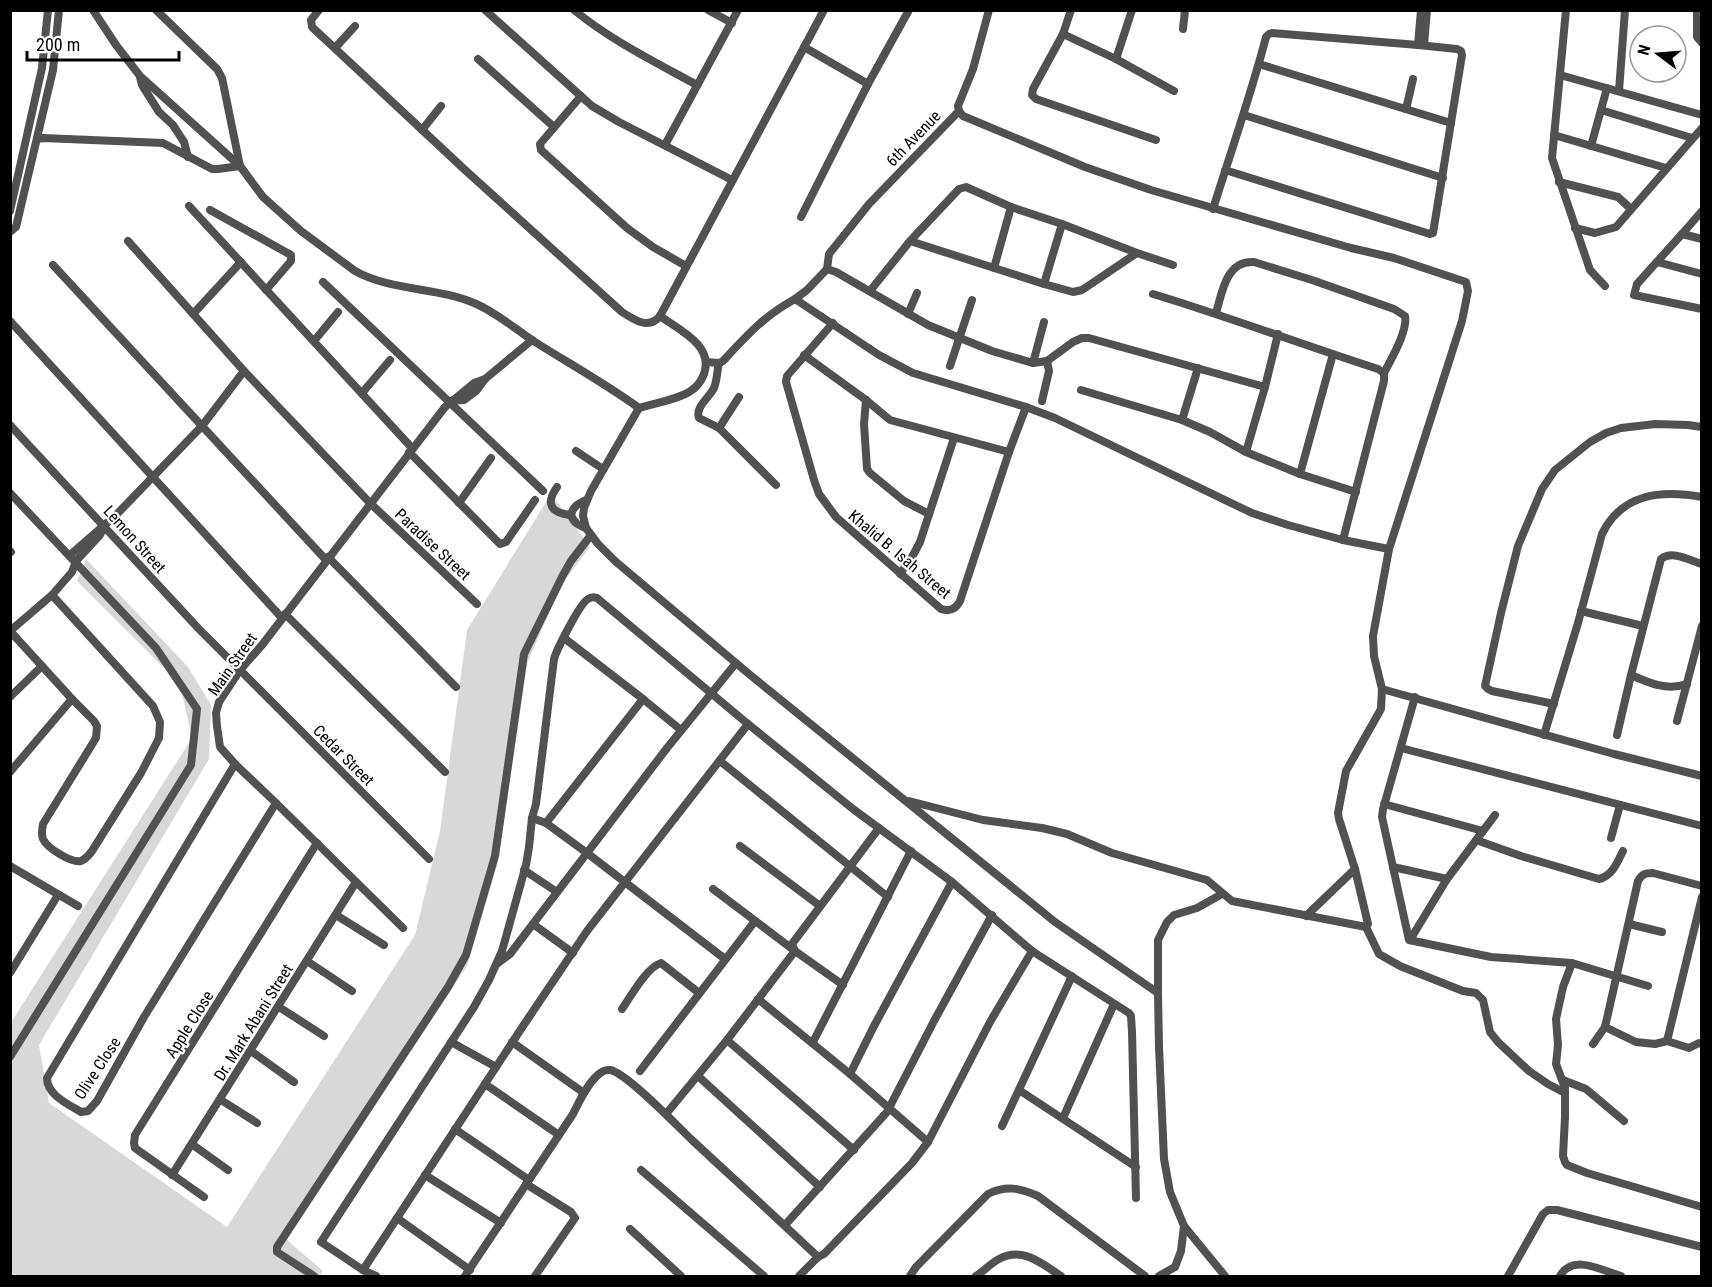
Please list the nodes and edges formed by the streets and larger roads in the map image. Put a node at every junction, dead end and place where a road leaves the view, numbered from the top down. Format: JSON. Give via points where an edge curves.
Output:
{"nodes":[{"id":1,"x":48,"y":10,"type":"edge"},
{"id":2,"x":59,"y":10,"type":"edge"},
{"id":3,"x":93,"y":10,"type":"edge"},
{"id":4,"x":156,"y":10,"type":"edge"},
{"id":5,"x":319,"y":10,"type":"edge"},
{"id":6,"x":485,"y":10,"type":"edge"},
{"id":7,"x":574,"y":10,"type":"edge"},
{"id":8,"x":708,"y":10,"type":"edge"},
{"id":9,"x":738,"y":10,"type":"edge"},
{"id":10,"x":824,"y":10,"type":"edge"},
{"id":11,"x":909,"y":10,"type":"edge"},
{"id":12,"x":989,"y":10,"type":"edge"},
{"id":13,"x":1071,"y":10,"type":"edge"},
{"id":14,"x":1132,"y":10,"type":"edge"},
{"id":15,"x":1185,"y":10,"type":"edge"},
{"id":16,"x":1421,"y":10,"type":"edge"},
{"id":17,"x":1427,"y":10,"type":"edge"},
{"id":18,"x":1566,"y":10,"type":"edge"},
{"id":19,"x":1625,"y":10,"type":"edge"},
{"id":20,"x":1697,"y":10,"type":"edge"},
{"id":21,"x":732,"y":23,"type":"junction"},
{"id":22,"x":355,"y":26,"type":"dead end"},
{"id":23,"x":1183,"y":29,"type":"dead end"},
{"id":24,"x":1063,"y":34,"type":"junction"},
{"id":25,"x":1701,"y":43,"type":"edge"},
{"id":26,"x":1421,"y":45,"type":"junction"},
{"id":27,"x":804,"y":47,"type":"junction"},
{"id":28,"x":335,"y":48,"type":"junction"},
{"id":29,"x":478,"y":59,"type":"dead end"},
{"id":30,"x":1116,"y":59,"type":"junction"},
{"id":31,"x":1259,"y":64,"type":"junction"},
{"id":32,"x":1560,"y":75,"type":"junction"},
{"id":33,"x":140,"y":76,"type":"junction"},
{"id":34,"x":1413,"y":79,"type":"dead end"},
{"id":35,"x":868,"y":84,"type":"junction"},
{"id":36,"x":698,"y":85,"type":"junction"},
{"id":37,"x":1607,"y":88,"type":"junction"},
{"id":38,"x":1174,"y":91,"type":"dead end"},
{"id":39,"x":1619,"y":91,"type":"junction"},
{"id":40,"x":581,"y":96,"type":"junction"},
{"id":41,"x":441,"y":106,"type":"dead end"},
{"id":42,"x":1406,"y":109,"type":"junction"},
{"id":43,"x":1601,"y":110,"type":"junction"},
{"id":44,"x":958,"y":111,"type":"junction"},
{"id":45,"x":1244,"y":115,"type":"junction"},
{"id":46,"x":1701,"y":115,"type":"edge"},
{"id":47,"x":1451,"y":123,"type":"junction"},
{"id":48,"x":554,"y":127,"type":"junction"},
{"id":49,"x":1701,"y":128,"type":"edge"},
{"id":50,"x":422,"y":130,"type":"junction"},
{"id":51,"x":1554,"y":135,"type":"junction"},
{"id":52,"x":1692,"y":138,"type":"junction"},
{"id":53,"x":37,"y":139,"type":"junction"},
{"id":54,"x":1156,"y":140,"type":"dead end"},
{"id":55,"x":665,"y":145,"type":"junction"},
{"id":56,"x":1591,"y":146,"type":"junction"},
{"id":57,"x":188,"y":157,"type":"junction"},
{"id":58,"x":240,"y":166,"type":"junction"},
{"id":59,"x":1666,"y":168,"type":"junction"},
{"id":60,"x":1225,"y":170,"type":"junction"},
{"id":61,"x":1443,"y":178,"type":"junction"},
{"id":62,"x":732,"y":180,"type":"junction"},
{"id":63,"x":1559,"y":182,"type":"junction"},
{"id":64,"x":189,"y":206,"type":"dead end"},
{"id":65,"x":1011,"y":207,"type":"junction"},
{"id":66,"x":1213,"y":209,"type":"junction"},
{"id":67,"x":1631,"y":209,"type":"junction"},
{"id":68,"x":210,"y":210,"type":"dead end"},
{"id":69,"x":1701,"y":210,"type":"edge"},
{"id":70,"x":10,"y":211,"type":"edge"},
{"id":71,"x":801,"y":217,"type":"dead end"},
{"id":72,"x":1062,"y":224,"type":"junction"},
{"id":73,"x":1575,"y":228,"type":"junction"},
{"id":74,"x":13,"y":229,"type":"edge"},
{"id":75,"x":1682,"y":234,"type":"junction"},
{"id":76,"x":1701,"y":238,"type":"edge"},
{"id":77,"x":128,"y":241,"type":"dead end"},
{"id":78,"x":910,"y":241,"type":"junction"},
{"id":79,"x":1137,"y":253,"type":"junction"},
{"id":80,"x":241,"y":262,"type":"junction"},
{"id":81,"x":1657,"y":262,"type":"junction"},
{"id":82,"x":53,"y":265,"type":"dead end"},
{"id":83,"x":1173,"y":265,"type":"dead end"},
{"id":84,"x":686,"y":266,"type":"junction"},
{"id":85,"x":994,"y":268,"type":"junction"},
{"id":86,"x":827,"y":269,"type":"junction"},
{"id":87,"x":1701,"y":274,"type":"edge"},
{"id":88,"x":323,"y":282,"type":"dead end"},
{"id":89,"x":1044,"y":284,"type":"junction"},
{"id":90,"x":1605,"y":286,"type":"dead end"},
{"id":91,"x":266,"y":290,"type":"junction"},
{"id":92,"x":870,"y":291,"type":"junction"},
{"id":93,"x":917,"y":293,"type":"dead end"},
{"id":94,"x":1154,"y":294,"type":"dead end"},
{"id":95,"x":795,"y":299,"type":"junction"},
{"id":96,"x":972,"y":300,"type":"dead end"},
{"id":97,"x":1701,"y":309,"type":"edge"},
{"id":98,"x":338,"y":312,"type":"dead end"},
{"id":99,"x":1216,"y":313,"type":"junction"},
{"id":100,"x":193,"y":314,"type":"junction"},
{"id":101,"x":908,"y":314,"type":"junction"},
{"id":102,"x":660,"y":316,"type":"junction"},
{"id":103,"x":10,"y":321,"type":"edge"},
{"id":104,"x":1044,"y":322,"type":"dead end"},
{"id":105,"x":833,"y":323,"type":"junction"},
{"id":106,"x":1278,"y":334,"type":"junction"},
{"id":107,"x":959,"y":339,"type":"junction"},
{"id":108,"x":532,"y":340,"type":"junction"},
{"id":109,"x":314,"y":341,"type":"junction"},
{"id":110,"x":1333,"y":354,"type":"junction"},
{"id":111,"x":804,"y":355,"type":"junction"},
{"id":112,"x":390,"y":360,"type":"dead end"},
{"id":113,"x":707,"y":362,"type":"junction"},
{"id":114,"x":1047,"y":362,"type":"junction"},
{"id":115,"x":719,"y":363,"type":"junction"},
{"id":116,"x":1033,"y":363,"type":"junction"},
{"id":117,"x":950,"y":366,"type":"dead end"},
{"id":118,"x":1198,"y":368,"type":"junction"},
{"id":119,"x":244,"y":372,"type":"junction"},
{"id":120,"x":1384,"y":373,"type":"junction"},
{"id":121,"x":1265,"y":387,"type":"junction"},
{"id":122,"x":1081,"y":390,"type":"dead end"},
{"id":123,"x":362,"y":393,"type":"junction"},
{"id":124,"x":740,"y":397,"type":"dead end"},
{"id":125,"x":866,"y":400,"type":"junction"},
{"id":126,"x":450,"y":401,"type":"junction"},
{"id":127,"x":1042,"y":401,"type":"dead end"},
{"id":128,"x":1026,"y":407,"type":"junction"},
{"id":129,"x":639,"y":408,"type":"junction"},
{"id":130,"x":1182,"y":420,"type":"junction"},
{"id":131,"x":10,"y":425,"type":"edge"},
{"id":132,"x":202,"y":426,"type":"junction"},
{"id":133,"x":1701,"y":427,"type":"edge"},
{"id":134,"x":719,"y":428,"type":"junction"},
{"id":135,"x":954,"y":438,"type":"junction"},
{"id":136,"x":410,"y":450,"type":"junction"},
{"id":137,"x":576,"y":451,"type":"dead end"},
{"id":138,"x":1009,"y":452,"type":"junction"},
{"id":139,"x":1246,"y":452,"type":"junction"},
{"id":140,"x":491,"y":458,"type":"dead end"},
{"id":141,"x":603,"y":469,"type":"junction"},
{"id":142,"x":1300,"y":474,"type":"junction"},
{"id":143,"x":152,"y":476,"type":"junction"},
{"id":144,"x":776,"y":485,"type":"dead end"},
{"id":145,"x":557,"y":487,"type":"dead end"},
{"id":146,"x":543,"y":491,"type":"dead end"},
{"id":147,"x":1356,"y":492,"type":"junction"},
{"id":148,"x":10,"y":493,"type":"edge"},
{"id":149,"x":1701,"y":497,"type":"edge"},
{"id":150,"x":535,"y":500,"type":"dead end"},
{"id":151,"x":586,"y":500,"type":"junction"},
{"id":152,"x":370,"y":503,"type":"junction"},
{"id":153,"x":459,"y":503,"type":"junction"},
{"id":154,"x":929,"y":514,"type":"junction"},
{"id":155,"x":571,"y":515,"type":"junction"},
{"id":156,"x":105,"y":526,"type":"junction"},
{"id":157,"x":586,"y":528,"type":"junction"},
{"id":158,"x":591,"y":535,"type":"junction"},
{"id":159,"x":1343,"y":540,"type":"junction"},
{"id":160,"x":1389,"y":549,"type":"junction"},
{"id":161,"x":73,"y":558,"type":"junction"},
{"id":162,"x":327,"y":559,"type":"junction"},
{"id":163,"x":1701,"y":564,"type":"edge"},
{"id":164,"x":900,"y":574,"type":"junction"},
{"id":165,"x":52,"y":595,"type":"junction"},
{"id":166,"x":477,"y":604,"type":"dead end"},
{"id":167,"x":1581,"y":610,"type":"junction"},
{"id":168,"x":284,"y":616,"type":"junction"},
{"id":169,"x":1643,"y":626,"type":"junction"},
{"id":170,"x":1701,"y":626,"type":"edge"},
{"id":171,"x":10,"y":631,"type":"edge"},
{"id":172,"x":564,"y":638,"type":"junction"},
{"id":173,"x":736,"y":663,"type":"junction"},
{"id":174,"x":42,"y":666,"type":"junction"},
{"id":175,"x":240,"y":670,"type":"junction"},
{"id":176,"x":1631,"y":675,"type":"junction"},
{"id":177,"x":1687,"y":684,"type":"junction"},
{"id":178,"x":456,"y":687,"type":"dead end"},
{"id":179,"x":1382,"y":689,"type":"junction"},
{"id":180,"x":711,"y":693,"type":"junction"},
{"id":181,"x":10,"y":696,"type":"edge"},
{"id":182,"x":1415,"y":697,"type":"junction"},
{"id":183,"x":72,"y":699,"type":"junction"},
{"id":184,"x":643,"y":699,"type":"junction"},
{"id":185,"x":1554,"y":704,"type":"junction"},
{"id":186,"x":1677,"y":722,"type":"dead end"},
{"id":187,"x":748,"y":724,"type":"junction"},
{"id":188,"x":681,"y":730,"type":"junction"},
{"id":189,"x":1544,"y":735,"type":"junction"},
{"id":190,"x":1617,"y":735,"type":"dead end"},
{"id":191,"x":1401,"y":748,"type":"junction"},
{"id":192,"x":720,"y":761,"type":"junction"},
{"id":193,"x":234,"y":764,"type":"junction"},
{"id":194,"x":10,"y":772,"type":"edge"},
{"id":195,"x":445,"y":772,"type":"dead end"},
{"id":196,"x":1701,"y":776,"type":"edge"},
{"id":197,"x":905,"y":800,"type":"junction"},
{"id":198,"x":276,"y":802,"type":"junction"},
{"id":199,"x":1384,"y":804,"type":"junction"},
{"id":200,"x":1620,"y":805,"type":"junction"},
{"id":201,"x":1495,"y":815,"type":"dead end"},
{"id":202,"x":532,"y":818,"type":"junction"},
{"id":203,"x":546,"y":823,"type":"junction"},
{"id":204,"x":1701,"y":825,"type":"edge"},
{"id":205,"x":879,"y":828,"type":"junction"},
{"id":206,"x":1483,"y":831,"type":"junction"},
{"id":207,"x":1611,"y":838,"type":"dead end"},
{"id":208,"x":1476,"y":840,"type":"junction"},
{"id":209,"x":317,"y":843,"type":"junction"},
{"id":210,"x":740,"y":846,"type":"dead end"},
{"id":211,"x":911,"y":851,"type":"junction"},
{"id":212,"x":1623,"y":851,"type":"dead end"},
{"id":213,"x":587,"y":853,"type":"junction"},
{"id":214,"x":429,"y":859,"type":"dead end"},
{"id":215,"x":10,"y":866,"type":"edge"},
{"id":216,"x":850,"y":867,"type":"junction"},
{"id":217,"x":1393,"y":867,"type":"junction"},
{"id":218,"x":1355,"y":869,"type":"junction"},
{"id":219,"x":524,"y":870,"type":"junction"},
{"id":220,"x":1447,"y":879,"type":"junction"},
{"id":221,"x":356,"y":882,"type":"junction"},
{"id":222,"x":626,"y":882,"type":"junction"},
{"id":223,"x":952,"y":882,"type":"junction"},
{"id":224,"x":1701,"y":886,"type":"edge"},
{"id":225,"x":713,"y":889,"type":"dead end"},
{"id":226,"x":557,"y":892,"type":"junction"},
{"id":227,"x":1222,"y":894,"type":"junction"},
{"id":228,"x":58,"y":895,"type":"junction"},
{"id":229,"x":888,"y":897,"type":"junction"},
{"id":230,"x":1701,"y":897,"type":"edge"},
{"id":231,"x":78,"y":906,"type":"dead end"},
{"id":232,"x":819,"y":906,"type":"junction"},
{"id":233,"x":336,"y":915,"type":"junction"},
{"id":234,"x":992,"y":915,"type":"junction"},
{"id":235,"x":1306,"y":916,"type":"junction"},
{"id":236,"x":755,"y":921,"type":"junction"},
{"id":237,"x":533,"y":924,"type":"junction"},
{"id":238,"x":1629,"y":924,"type":"junction"},
{"id":239,"x":1366,"y":927,"type":"junction"},
{"id":240,"x":403,"y":928,"type":"dead end"},
{"id":241,"x":1662,"y":933,"type":"dead end"},
{"id":242,"x":1410,"y":940,"type":"junction"},
{"id":243,"x":384,"y":945,"type":"dead end"},
{"id":244,"x":795,"y":951,"type":"junction"},
{"id":245,"x":1032,"y":951,"type":"junction"},
{"id":246,"x":573,"y":953,"type":"junction"},
{"id":247,"x":725,"y":959,"type":"junction"},
{"id":248,"x":307,"y":961,"type":"junction"},
{"id":249,"x":1572,"y":963,"type":"junction"},
{"id":250,"x":496,"y":965,"type":"junction"},
{"id":251,"x":10,"y":973,"type":"edge"},
{"id":252,"x":1072,"y":976,"type":"junction"},
{"id":253,"x":1617,"y":977,"type":"junction"},
{"id":254,"x":843,"y":985,"type":"junction"},
{"id":255,"x":1648,"y":986,"type":"dead end"},
{"id":256,"x":352,"y":991,"type":"dead end"},
{"id":257,"x":699,"y":993,"type":"junction"},
{"id":258,"x":1158,"y":993,"type":"junction"},
{"id":259,"x":758,"y":999,"type":"junction"},
{"id":260,"x":1114,"y":1004,"type":"junction"},
{"id":261,"x":279,"y":1007,"type":"junction"},
{"id":262,"x":622,"y":1008,"type":"dead end"},
{"id":263,"x":1605,"y":1027,"type":"junction"},
{"id":264,"x":324,"y":1036,"type":"dead end"},
{"id":265,"x":727,"y":1040,"type":"junction"},
{"id":266,"x":1666,"y":1041,"type":"junction"},
{"id":267,"x":451,"y":1042,"type":"junction"},
{"id":268,"x":512,"y":1042,"type":"junction"},
{"id":269,"x":813,"y":1042,"type":"junction"},
{"id":270,"x":1593,"y":1044,"type":"dead end"},
{"id":271,"x":1701,"y":1044,"type":"edge"},
{"id":272,"x":251,"y":1051,"type":"junction"},
{"id":273,"x":10,"y":1057,"type":"edge"},
{"id":274,"x":496,"y":1067,"type":"junction"},
{"id":275,"x":640,"y":1071,"type":"dead end"},
{"id":276,"x":850,"y":1074,"type":"junction"},
{"id":277,"x":698,"y":1076,"type":"junction"},
{"id":278,"x":1563,"y":1080,"type":"junction"},
{"id":279,"x":294,"y":1082,"type":"dead end"},
{"id":280,"x":485,"y":1084,"type":"junction"},
{"id":281,"x":1019,"y":1090,"type":"junction"},
{"id":282,"x":584,"y":1093,"type":"junction"},
{"id":283,"x":1565,"y":1093,"type":"junction"},
{"id":284,"x":221,"y":1100,"type":"junction"},
{"id":285,"x":889,"y":1108,"type":"junction"},
{"id":286,"x":666,"y":1114,"type":"junction"},
{"id":287,"x":1063,"y":1118,"type":"junction"},
{"id":288,"x":1624,"y":1121,"type":"dead end"},
{"id":289,"x":257,"y":1123,"type":"dead end"},
{"id":290,"x":1002,"y":1126,"type":"dead end"},
{"id":291,"x":455,"y":1129,"type":"junction"},
{"id":292,"x":559,"y":1135,"type":"junction"},
{"id":293,"x":928,"y":1142,"type":"junction"},
{"id":294,"x":193,"y":1145,"type":"junction"},
{"id":295,"x":854,"y":1150,"type":"junction"},
{"id":296,"x":1136,"y":1167,"type":"junction"},
{"id":297,"x":228,"y":1170,"type":"dead end"},
{"id":298,"x":641,"y":1170,"type":"dead end"},
{"id":299,"x":172,"y":1175,"type":"junction"},
{"id":300,"x":425,"y":1175,"type":"junction"},
{"id":301,"x":527,"y":1182,"type":"junction"},
{"id":302,"x":820,"y":1187,"type":"junction"},
{"id":303,"x":204,"y":1197,"type":"dead end"},
{"id":304,"x":1136,"y":1198,"type":"dead end"},
{"id":305,"x":1701,"y":1207,"type":"edge"},
{"id":306,"x":397,"y":1218,"type":"junction"},
{"id":307,"x":501,"y":1223,"type":"junction"},
{"id":308,"x":785,"y":1225,"type":"junction"},
{"id":309,"x":1184,"y":1226,"type":"junction"},
{"id":310,"x":630,"y":1229,"type":"dead end"},
{"id":311,"x":1701,"y":1247,"type":"edge"},
{"id":312,"x":818,"y":1257,"type":"junction"},
{"id":313,"x":363,"y":1270,"type":"junction"},
{"id":314,"x":468,"y":1273,"type":"edge"},
{"id":315,"x":314,"y":1276,"type":"edge"},
{"id":316,"x":376,"y":1276,"type":"edge"},
{"id":317,"x":535,"y":1276,"type":"edge"},
{"id":318,"x":681,"y":1276,"type":"edge"},
{"id":319,"x":764,"y":1276,"type":"edge"},
{"id":320,"x":799,"y":1276,"type":"edge"},
{"id":321,"x":910,"y":1276,"type":"edge"},
{"id":322,"x":976,"y":1276,"type":"edge"},
{"id":323,"x":1061,"y":1276,"type":"edge"},
{"id":324,"x":1145,"y":1276,"type":"edge"},
{"id":325,"x":1160,"y":1276,"type":"edge"},
{"id":326,"x":1225,"y":1276,"type":"edge"},
{"id":327,"x":1508,"y":1276,"type":"edge"},
{"id":328,"x":1560,"y":1276,"type":"edge"},
{"id":329,"x":1621,"y":1276,"type":"edge"}],
"edges":[{"from":1,"to":70,"type":"street","via":[[42,68]]},
{"from":2,"to":53,"type":"street","via":[[53,70]]},
{"from":3,"to":33,"type":"street"},
{"from":4,"to":58,"type":"street","via":[[222,78]]},
{"from":5,"to":28,"type":"street","via":[[310,24]]},
{"from":6,"to":40,"type":"street"},
{"from":7,"to":36,"type":"street","via":[[619,43]]},
{"from":8,"to":21,"type":"street"},
{"from":9,"to":21,"type":"street"},
{"from":10,"to":27,"type":"street"},
{"from":11,"to":35,"type":"street"},
{"from":12,"to":44,"type":"street","name":"6th Avenue"},
{"from":13,"to":24,"type":"street"},
{"from":14,"to":30,"type":"street"},
{"from":15,"to":23,"type":"street"},
{"from":16,"to":26,"type":"street"},
{"from":17,"to":26,"type":"street"},
{"from":18,"to":32,"type":"street"},
{"from":19,"to":39,"type":"street"},
{"from":20,"to":25,"type":"street","via":[[1697,37]]},
{"from":21,"to":36,"type":"street"},
{"from":22,"to":28,"type":"street"},
{"from":24,"to":30,"type":"street"},
{"from":24,"to":54,"type":"street","via":[[1032,95]]},
{"from":26,"to":31,"type":"street","via":[[1272,33],[1266,37]]},
{"from":26,"to":47,"type":"street","via":[[1462,53]]},
{"from":27,"to":35,"type":"street"},
{"from":27,"to":62,"type":"street"},
{"from":28,"to":50,"type":"street"},
{"from":29,"to":48,"type":"street"},
{"from":30,"to":38,"type":"street"},
{"from":31,"to":42,"type":"street"},
{"from":31,"to":45,"type":"street"},
{"from":32,"to":37,"type":"street"},
{"from":32,"to":51,"type":"street"},
{"from":33,"to":57,"type":"street","via":[[159,112],[184,142]]},
{"from":33,"to":58,"type":"street"},
{"from":34,"to":42,"type":"street"},
{"from":35,"to":71,"type":"street"},
{"from":36,"to":55,"type":"street"},
{"from":37,"to":39,"type":"street"},
{"from":37,"to":43,"type":"street"},
{"from":39,"to":46,"type":"street"},
{"from":40,"to":48,"type":"street"},
{"from":40,"to":55,"type":"street","via":[[619,122]]},
{"from":41,"to":50,"type":"street"},
{"from":42,"to":47,"type":"street"},
{"from":43,"to":52,"type":"street"},
{"from":43,"to":56,"type":"street"},
{"from":44,"to":66,"type":"street","via":[[1085,167]]},
{"from":44,"to":86,"type":"street","name":"6th Avenue","via":[[869,204],[829,254]]},
{"from":45,"to":60,"type":"street"},
{"from":45,"to":61,"type":"street"},
{"from":47,"to":61,"type":"street"},
{"from":48,"to":84,"type":"street","via":[[540,144],[541,150],[627,228]]},
{"from":49,"to":52,"type":"street"},
{"from":50,"to":102,"type":"street","via":[[622,312],[642,323],[653,322]]},
{"from":51,"to":56,"type":"street"},
{"from":51,"to":63,"type":"street","via":[[1552,158]]},
{"from":52,"to":59,"type":"street"},
{"from":53,"to":57,"type":"street","via":[[154,141]]},
{"from":53,"to":74,"type":"street"},
{"from":55,"to":62,"type":"street"},
{"from":56,"to":59,"type":"street"},
{"from":57,"to":58,"type":"street","via":[[212,169]]},
{"from":58,"to":108,"type":"street","via":[[263,197],[355,272],[474,303]]},
{"from":59,"to":67,"type":"street"},
{"from":60,"to":61,"type":"street","via":[[1430,234],[1435,230]]},
{"from":60,"to":66,"type":"street"},
{"from":62,"to":84,"type":"street"},
{"from":63,"to":67,"type":"street","via":[[1618,197]]},
{"from":63,"to":73,"type":"street"},
{"from":64,"to":80,"type":"street"},
{"from":65,"to":72,"type":"street"},
{"from":65,"to":78,"type":"street","via":[[972,189],[959,189]]},
{"from":65,"to":85,"type":"street"},
{"from":66,"to":160,"type":"street","via":[[1394,258],[1466,282],[1462,321]]},
{"from":67,"to":73,"type":"street","via":[[1606,231],[1595,233]]},
{"from":68,"to":91,"type":"street","via":[[291,255],[291,261]]},
{"from":69,"to":75,"type":"street"},
{"from":72,"to":79,"type":"street"},
{"from":72,"to":89,"type":"street"},
{"from":73,"to":90,"type":"street","via":[[1590,270]]},
{"from":75,"to":76,"type":"street"},
{"from":75,"to":81,"type":"street"},
{"from":77,"to":100,"type":"street","name":"Paradise Street"},
{"from":78,"to":85,"type":"street"},
{"from":78,"to":92,"type":"street"},
{"from":79,"to":83,"type":"street"},
{"from":79,"to":89,"type":"street","via":[[1078,292]]},
{"from":80,"to":91,"type":"street"},
{"from":80,"to":100,"type":"street"},
{"from":81,"to":87,"type":"street"},
{"from":81,"to":97,"type":"street","via":[[1637,284],[1634,295]]},
{"from":82,"to":132,"type":"street"},
{"from":84,"to":102,"type":"street"},
{"from":85,"to":89,"type":"street"},
{"from":86,"to":92,"type":"street"},
{"from":86,"to":95,"type":"street"},
{"from":88,"to":126,"type":"street"},
{"from":91,"to":109,"type":"street"},
{"from":92,"to":101,"type":"street"},
{"from":93,"to":101,"type":"street"},
{"from":94,"to":99,"type":"street"},
{"from":95,"to":105,"type":"street"},
{"from":95,"to":115,"type":"street","via":[[760,322]]},
{"from":96,"to":107,"type":"street"},
{"from":98,"to":109,"type":"street"},
{"from":99,"to":106,"type":"street"},
{"from":99,"to":120,"type":"street","via":[[1226,278],[1247,261],[1394,309],[1406,322]]},
{"from":100,"to":119,"type":"street","name":"Paradise Street"},
{"from":101,"to":107,"type":"street"},
{"from":102,"to":113,"type":"street","via":[[694,341]]},
{"from":103,"to":143,"type":"street"},
{"from":104,"to":116,"type":"street"},
{"from":105,"to":111,"type":"street","name":"Khalid B. Isah Street"},
{"from":105,"to":128,"type":"street","via":[[913,373]]},
{"from":106,"to":110,"type":"street"},
{"from":106,"to":121,"type":"street"},
{"from":107,"to":116,"type":"street"},
{"from":107,"to":117,"type":"street"},
{"from":108,"to":126,"type":"street","via":[[485,379],[476,392],[464,400]]},
{"from":108,"to":129,"type":"street"},
{"from":109,"to":123,"type":"street"},
{"from":110,"to":120,"type":"street"},
{"from":110,"to":142,"type":"street"},
{"from":111,"to":125,"type":"street"},
{"from":111,"to":164,"type":"street","name":"Khalid B. Isah Street","via":[[790,370],[786,382],[819,494],[836,517]]},
{"from":112,"to":123,"type":"street"},
{"from":113,"to":115,"type":"street"},
{"from":113,"to":129,"type":"street","via":[[701,381],[692,391]]},
{"from":114,"to":116,"type":"street"},
{"from":114,"to":118,"type":"street","via":[[1073,342],[1089,338]]},
{"from":114,"to":127,"type":"street","via":[[1049,371]]},
{"from":115,"to":134,"type":"street","via":[[713,390],[698,415]]},
{"from":118,"to":121,"type":"street"},
{"from":118,"to":130,"type":"street"},
{"from":119,"to":132,"type":"street"},
{"from":119,"to":152,"type":"street","name":"Paradise Street"},
{"from":120,"to":147,"type":"street"},
{"from":121,"to":139,"type":"street"},
{"from":122,"to":130,"type":"street"},
{"from":123,"to":136,"type":"street"},
{"from":124,"to":134,"type":"street"},
{"from":125,"to":135,"type":"street","via":[[890,420]]},
{"from":125,"to":154,"type":"street","via":[[867,469],[904,501]]},
{"from":126,"to":136,"type":"street","name":"Main Street"},
{"from":126,"to":146,"type":"street"},
{"from":128,"to":138,"type":"street","name":"Khalid B. Isah Street"},
{"from":128,"to":159,"type":"street","via":[[1083,430],[1252,513]]},
{"from":129,"to":141,"type":"street"},
{"from":130,"to":139,"type":"street"},
{"from":131,"to":156,"type":"street","name":"Lemon Street"},
{"from":132,"to":143,"type":"street"},
{"from":132,"to":162,"type":"street"},
{"from":133,"to":185,"type":"street","via":[[1639,425],[1606,433],[1554,470],[1542,489],[1518,546],[1485,686],[1492,691]]},
{"from":134,"to":144,"type":"street"},
{"from":135,"to":138,"type":"street"},
{"from":135,"to":154,"type":"street"},
{"from":136,"to":152,"type":"street","name":"Main Street"},
{"from":136,"to":153,"type":"street"},
{"from":137,"to":141,"type":"street"},
{"from":138,"to":164,"type":"street","name":"Khalid B. Isah Street","via":[[957,606],[941,609]]},
{"from":139,"to":142,"type":"street"},
{"from":140,"to":153,"type":"street"},
{"from":141,"to":151,"type":"street"},
{"from":142,"to":147,"type":"street"},
{"from":143,"to":156,"type":"street"},
{"from":143,"to":168,"type":"street"},
{"from":145,"to":155,"type":"street","via":[[551,495],[552,507],[557,513]]},
{"from":147,"to":159,"type":"street"},
{"from":148,"to":161,"type":"street"},
{"from":149,"to":167,"type":"street","via":[[1656,495],[1621,509],[1602,534]]},
{"from":150,"to":153,"type":"street","via":[[503,544]]},
{"from":151,"to":155,"type":"street","via":[[575,505]]},
{"from":151,"to":157,"type":"street"},
{"from":152,"to":162,"type":"street","name":"Main Street"},
{"from":152,"to":166,"type":"street","name":"Paradise Street"},
{"from":154,"to":164,"type":"street","via":[[920,542]]},
{"from":155,"to":157,"type":"street","via":[[572,520]]},
{"from":156,"to":161,"type":"street"},
{"from":156,"to":175,"type":"street","name":"Lemon Street"},
{"from":157,"to":158,"type":"street"},
{"from":158,"to":173,"type":"street","via":[[615,561]]},
{"from":158,"to":315,"type":"street","via":[[563,575],[524,654],[495,856],[466,955],[277,1247],[277,1252]]},
{"from":159,"to":160,"type":"street"},
{"from":160,"to":179,"type":"street","via":[[1373,636]]},
{"from":161,"to":165,"type":"street","via":[[72,572]]},
{"from":161,"to":273,"type":"street","via":[[156,648],[197,709],[191,765]]},
{"from":162,"to":168,"type":"street","name":"Main Street"},
{"from":162,"to":178,"type":"street"},
{"from":163,"to":169,"type":"street","via":[[1672,554],[1661,559]]},
{"from":165,"to":171,"type":"street"},
{"from":165,"to":183,"type":"street","via":[[153,706],[160,722],[159,738],[141,774],[92,851],[81,861],[71,860],[47,845],[42,834],[43,824],[98,731],[94,721]]},
{"from":167,"to":169,"type":"street"},
{"from":167,"to":185,"type":"street"},
{"from":168,"to":175,"type":"street","name":"Main Street"},
{"from":168,"to":195,"type":"street"},
{"from":169,"to":176,"type":"street"},
{"from":170,"to":177,"type":"street"},
{"from":171,"to":174,"type":"street"},
{"from":172,"to":180,"type":"street","via":[[585,601],[597,598]]},
{"from":172,"to":184,"type":"street"},
{"from":172,"to":202,"type":"street","via":[[554,659]]},
{"from":173,"to":180,"type":"street"},
{"from":173,"to":197,"type":"street"},
{"from":174,"to":181,"type":"street"},
{"from":174,"to":183,"type":"street"},
{"from":175,"to":193,"type":"street","name":"Main Street","via":[[222,696],[216,713],[220,747]]},
{"from":175,"to":214,"type":"street","name":"Cedar Street"},
{"from":176,"to":177,"type":"street","via":[[1661,687]]},
{"from":176,"to":190,"type":"street"},
{"from":177,"to":186,"type":"street"},
{"from":179,"to":182,"type":"street"},
{"from":179,"to":218,"type":"street","via":[[1380,712],[1346,771],[1338,813]]},
{"from":180,"to":187,"type":"street"},
{"from":180,"to":188,"type":"street"},
{"from":182,"to":189,"type":"street"},
{"from":182,"to":191,"type":"street"},
{"from":183,"to":194,"type":"street"},
{"from":184,"to":188,"type":"street"},
{"from":184,"to":203,"type":"street"},
{"from":185,"to":189,"type":"street"},
{"from":187,"to":192,"type":"street"},
{"from":187,"to":205,"type":"street"},
{"from":188,"to":213,"type":"street"},
{"from":189,"to":196,"type":"street"},
{"from":191,"to":199,"type":"street"},
{"from":191,"to":200,"type":"street"},
{"from":192,"to":216,"type":"street"},
{"from":192,"to":222,"type":"street"},
{"from":193,"to":198,"type":"street","name":"Main Street"},
{"from":193,"to":198,"type":"street","name":"Olive Close","via":[[47,1078],[51,1091],[81,1112],[88,1111],[97,1101]]},
{"from":197,"to":227,"type":"street","via":[[983,820],[1067,834],[1112,853],[1201,878]]},
{"from":197,"to":258,"type":"street","via":[[1055,922]]},
{"from":198,"to":209,"type":"street","name":"Main Street"},
{"from":199,"to":206,"type":"street"},
{"from":199,"to":217,"type":"street","via":[[1382,817]]},
{"from":200,"to":204,"type":"street"},
{"from":200,"to":207,"type":"street"},
{"from":201,"to":206,"type":"street"},
{"from":202,"to":203,"type":"street"},
{"from":202,"to":219,"type":"street"},
{"from":203,"to":213,"type":"street"},
{"from":205,"to":211,"type":"street"},
{"from":205,"to":216,"type":"street"},
{"from":206,"to":208,"type":"street"},
{"from":208,"to":212,"type":"street","via":[[1599,879],[1608,876]]},
{"from":208,"to":220,"type":"street"},
{"from":209,"to":221,"type":"street","name":"Main Street"},
{"from":209,"to":299,"type":"street","name":"Apple Close","via":[[135,1135],[135,1148]]},
{"from":210,"to":232,"type":"street"},
{"from":211,"to":223,"type":"street"},
{"from":211,"to":229,"type":"street"},
{"from":213,"to":222,"type":"street"},
{"from":213,"to":226,"type":"street"},
{"from":215,"to":228,"type":"street"},
{"from":216,"to":229,"type":"street"},
{"from":216,"to":232,"type":"street"},
{"from":217,"to":220,"type":"street"},
{"from":217,"to":242,"type":"street"},
{"from":218,"to":235,"type":"street"},
{"from":218,"to":239,"type":"street"},
{"from":219,"to":226,"type":"street"},
{"from":219,"to":250,"type":"street"},
{"from":220,"to":242,"type":"street"},
{"from":221,"to":233,"type":"street","name":"Dr. Mark Abani Street"},
{"from":221,"to":240,"type":"street","name":"Main Street"},
{"from":222,"to":246,"type":"street"},
{"from":222,"to":247,"type":"street"},
{"from":223,"to":234,"type":"street"},
{"from":223,"to":276,"type":"street"},
{"from":224,"to":238,"type":"street","via":[[1647,873],[1641,876]]},
{"from":225,"to":236,"type":"street"},
{"from":226,"to":237,"type":"street"},
{"from":227,"to":235,"type":"street","via":[[1232,901]]},
{"from":227,"to":258,"type":"street","via":[[1174,915],[1167,922],[1158,940]]},
{"from":228,"to":231,"type":"street"},
{"from":228,"to":251,"type":"street"},
{"from":229,"to":254,"type":"street"},
{"from":230,"to":266,"type":"street"},
{"from":232,"to":244,"type":"street","via":[[792,944]]},
{"from":233,"to":243,"type":"street"},
{"from":233,"to":248,"type":"street","name":"Dr. Mark Abani Street"},
{"from":234,"to":245,"type":"street"},
{"from":234,"to":285,"type":"street"},
{"from":235,"to":239,"type":"street"},
{"from":236,"to":244,"type":"street"},
{"from":236,"to":247,"type":"street"},
{"from":237,"to":246,"type":"street"},
{"from":237,"to":250,"type":"street","via":[[510,954]]},
{"from":238,"to":241,"type":"street"},
{"from":238,"to":253,"type":"street"},
{"from":239,"to":283,"type":"street","via":[[1379,954],[1400,966],[1481,996],[1493,1037],[1529,1071]]},
{"from":242,"to":249,"type":"street","via":[[1491,957]]},
{"from":244,"to":254,"type":"street"},
{"from":244,"to":259,"type":"street"},
{"from":245,"to":252,"type":"street"},
{"from":245,"to":293,"type":"street"},
{"from":246,"to":268,"type":"street"},
{"from":247,"to":257,"type":"street"},
{"from":248,"to":256,"type":"street"},
{"from":248,"to":261,"type":"street","name":"Dr. Mark Abani Street"},
{"from":249,"to":253,"type":"street"},
{"from":249,"to":278,"type":"street","via":[[1557,1019],[1556,1064]]},
{"from":250,"to":267,"type":"street"},
{"from":252,"to":260,"type":"street"},
{"from":252,"to":281,"type":"street"},
{"from":253,"to":255,"type":"street"},
{"from":253,"to":263,"type":"street"},
{"from":254,"to":269,"type":"street"},
{"from":257,"to":262,"type":"street","via":[[658,963]]},
{"from":257,"to":275,"type":"street"},
{"from":258,"to":309,"type":"street","via":[[1164,1159],[1170,1192]]},
{"from":259,"to":265,"type":"street"},
{"from":259,"to":269,"type":"street"},
{"from":260,"to":287,"type":"street"},
{"from":260,"to":296,"type":"street","via":[[1129,1013],[1131,1020]]},
{"from":261,"to":264,"type":"street"},
{"from":261,"to":272,"type":"street","name":"Dr. Mark Abani Street"},
{"from":263,"to":266,"type":"street","via":[[1636,1042]]},
{"from":263,"to":270,"type":"street"},
{"from":265,"to":277,"type":"street"},
{"from":265,"to":295,"type":"street"},
{"from":266,"to":271,"type":"street","via":[[1689,1048]]},
{"from":267,"to":274,"type":"street"},
{"from":267,"to":313,"type":"street","via":[[321,1242]]},
{"from":268,"to":274,"type":"street"},
{"from":268,"to":282,"type":"street"},
{"from":269,"to":276,"type":"street"},
{"from":272,"to":279,"type":"street"},
{"from":272,"to":284,"type":"street","name":"Dr. Mark Abani Street"},
{"from":274,"to":280,"type":"street"},
{"from":276,"to":285,"type":"street"},
{"from":277,"to":286,"type":"street"},
{"from":277,"to":302,"type":"street"},
{"from":278,"to":283,"type":"street"},
{"from":278,"to":288,"type":"street","via":[[1586,1089]]},
{"from":280,"to":291,"type":"street"},
{"from":280,"to":292,"type":"street"},
{"from":281,"to":287,"type":"street"},
{"from":281,"to":290,"type":"street"},
{"from":282,"to":286,"type":"street","via":[[597,1075],[611,1070]]},
{"from":282,"to":292,"type":"street"},
{"from":283,"to":305,"type":"street","via":[[1563,1156],[1567,1165]]},
{"from":284,"to":289,"type":"street"},
{"from":284,"to":294,"type":"street","name":"Dr. Mark Abani Street"},
{"from":285,"to":293,"type":"street"},
{"from":285,"to":295,"type":"street"},
{"from":286,"to":308,"type":"street"},
{"from":287,"to":296,"type":"street"},
{"from":291,"to":300,"type":"street"},
{"from":291,"to":301,"type":"street"},
{"from":292,"to":301,"type":"street"},
{"from":293,"to":312,"type":"street"},
{"from":294,"to":297,"type":"street"},
{"from":294,"to":299,"type":"street","name":"Dr. Mark Abani Street"},
{"from":295,"to":302,"type":"street"},
{"from":296,"to":304,"type":"street"},
{"from":298,"to":319,"type":"street"},
{"from":299,"to":303,"type":"street","name":"Apple Close"},
{"from":300,"to":306,"type":"street"},
{"from":300,"to":307,"type":"street"},
{"from":301,"to":307,"type":"street"},
{"from":301,"to":317,"type":"street","via":[[575,1218]]},
{"from":302,"to":308,"type":"street"},
{"from":306,"to":313,"type":"street"},
{"from":306,"to":314,"type":"street"},
{"from":307,"to":314,"type":"street"},
{"from":308,"to":312,"type":"street"},
{"from":309,"to":325,"type":"street","via":[[1175,1267]]},
{"from":309,"to":326,"type":"street"},
{"from":310,"to":318,"type":"street"},
{"from":311,"to":327,"type":"street","via":[[1548,1210]]},
{"from":312,"to":320,"type":"street"},
{"from":313,"to":316,"type":"street"},
{"from":321,"to":324,"type":"street","via":[[988,1194],[1009,1187],[1038,1196]]},
{"from":322,"to":323,"type":"street","via":[[1000,1258],[1018,1254],[1035,1259]]},
{"from":328,"to":329,"type":"street","via":[[1577,1264]]}]}
